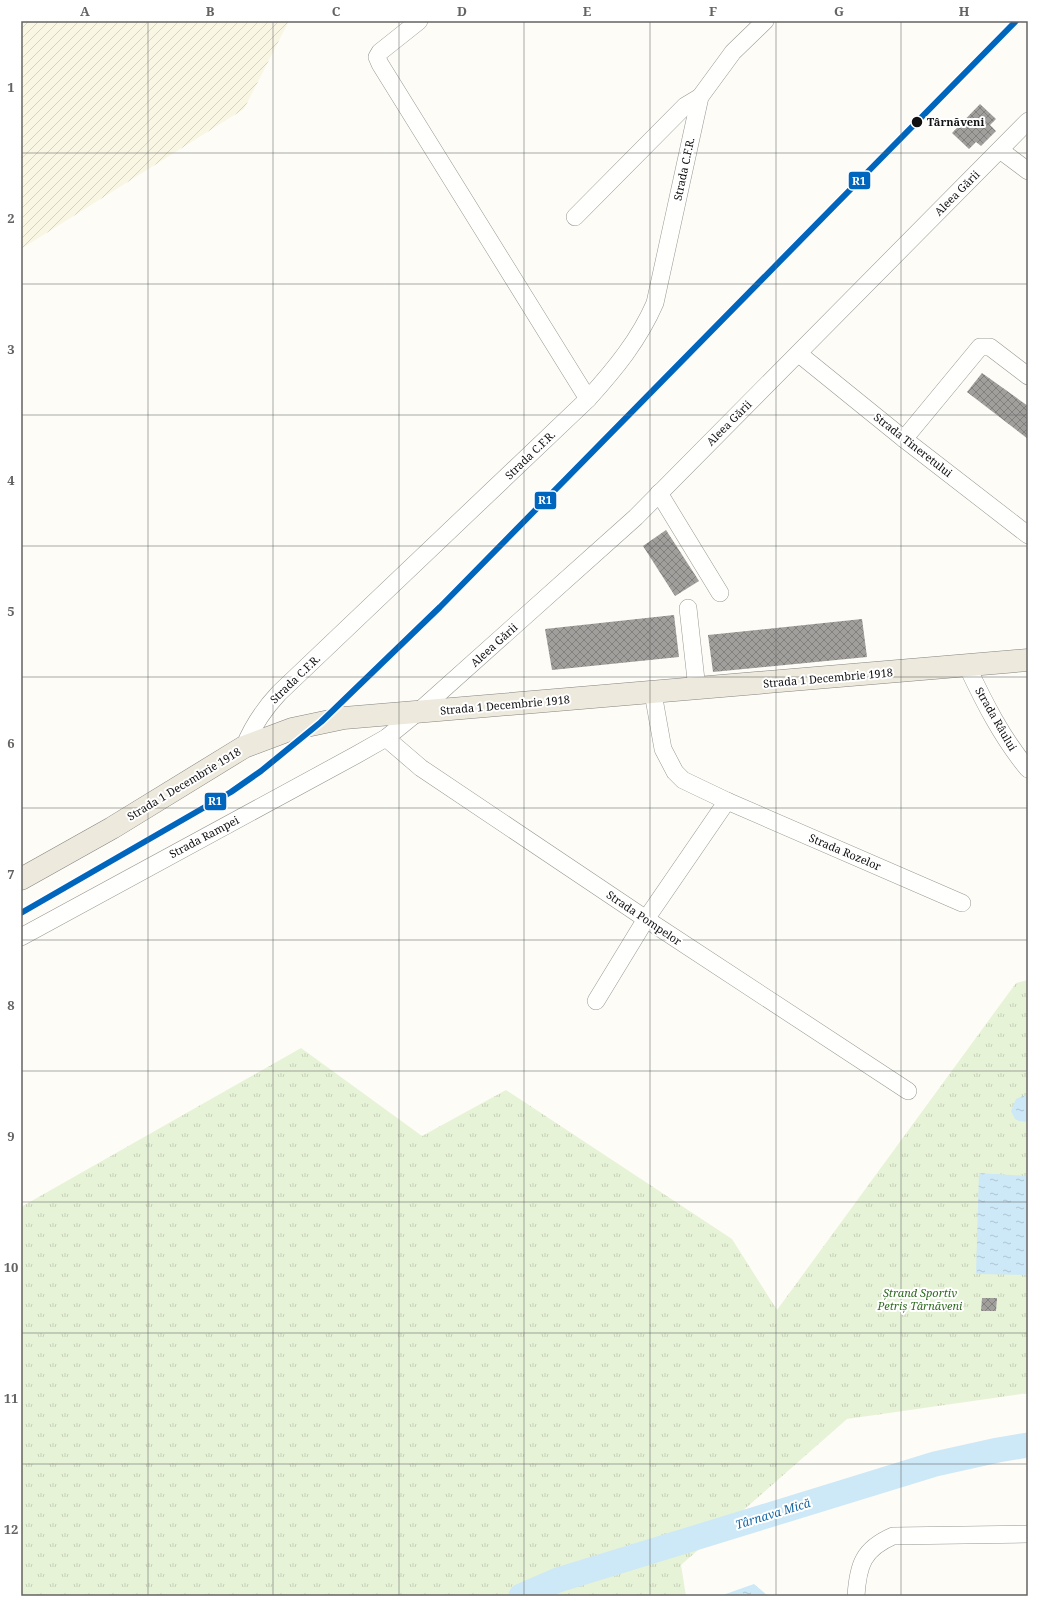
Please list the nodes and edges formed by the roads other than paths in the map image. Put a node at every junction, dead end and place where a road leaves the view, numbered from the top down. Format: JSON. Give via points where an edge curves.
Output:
{"nodes":[{"id":1,"x":419,"y":21,"type":"edge"},
{"id":2,"x":765,"y":21,"type":"edge"},
{"id":3,"x":700,"y":96,"type":"junction"},
{"id":4,"x":1028,"y":121,"type":"edge"},
{"id":5,"x":1000,"y":150,"type":"junction"},
{"id":6,"x":1028,"y":171,"type":"edge"},
{"id":7,"x":575,"y":218,"type":"dead end"},
{"id":8,"x":799,"y":354,"type":"junction"},
{"id":9,"x":1028,"y":376,"type":"edge"},
{"id":10,"x":588,"y":399,"type":"junction"},
{"id":11,"x":904,"y":439,"type":"junction"},
{"id":12,"x":659,"y":493,"type":"junction"},
{"id":13,"x":1028,"y":535,"type":"edge"},
{"id":14,"x":720,"y":593,"type":"dead end"},
{"id":15,"x":688,"y":608,"type":"dead end"},
{"id":16,"x":1028,"y":660,"type":"edge"},
{"id":17,"x":967,"y":666,"type":"junction"},
{"id":18,"x":697,"y":689,"type":"junction"},
{"id":19,"x":653,"y":693,"type":"junction"},
{"id":20,"x":418,"y":712,"type":"junction"},
{"id":21,"x":386,"y":738,"type":"junction"},
{"id":22,"x":244,"y":747,"type":"junction"},
{"id":23,"x":1028,"y":769,"type":"edge"},
{"id":24,"x":727,"y":801,"type":"junction"},
{"id":25,"x":21,"y":879,"type":"edge"},
{"id":26,"x":962,"y":903,"type":"dead end"},
{"id":27,"x":646,"y":919,"type":"junction"},
{"id":28,"x":21,"y":936,"type":"edge"},
{"id":29,"x":596,"y":1001,"type":"dead end"},
{"id":30,"x":908,"y":1091,"type":"dead end"},
{"id":31,"x":1028,"y":1534,"type":"edge"},
{"id":32,"x":856,"y":1596,"type":"edge"}],
"edges":[{"from":1,"to":10,"type":"street","via":[[377,57]]},
{"from":2,"to":3,"type":"street","name":"Strada C.F.R.","via":[[733,52]]},
{"from":3,"to":7,"type":"street","name":"Strada C.F.R.","via":[[685,106]]},
{"from":3,"to":10,"type":"street","name":"Strada C.F.R.","via":[[655,303],[633,346]]},
{"from":4,"to":5,"type":"street","name":"Aleea Gării"},
{"from":5,"to":6,"type":"street"},
{"from":5,"to":8,"type":"street","name":"Aleea Gării"},
{"from":8,"to":11,"type":"street","name":"Strada Tineretului"},
{"from":8,"to":12,"type":"street","name":"Aleea Gării"},
{"from":9,"to":11,"type":"street","via":[[990,347],[980,347]]},
{"from":10,"to":22,"type":"street","name":"Strada C.F.R.","via":[[279,693],[252,727]]},
{"from":11,"to":13,"type":"street","name":"Strada Tineretului"},
{"from":12,"to":14,"type":"street"},
{"from":12,"to":20,"type":"street","name":"Aleea Gării"},
{"from":15,"to":18,"type":"street"},
{"from":16,"to":17,"type":"main road","name":"Strada 1 Decembrie 1918"},
{"from":17,"to":18,"type":"main road","name":"Strada 1 Decembrie 1918"},
{"from":17,"to":23,"type":"street","name":"Strada Râului","via":[[988,709]]},
{"from":18,"to":19,"type":"main road","name":"Strada 1 Decembrie 1918"},
{"from":19,"to":20,"type":"main road","name":"Strada 1 Decembrie 1918"},
{"from":19,"to":24,"type":"street","name":"Strada Rozelor","via":[[663,749],[675,772],[694,786]]},
{"from":20,"to":21,"type":"street","name":"Aleea Gării"},
{"from":20,"to":22,"type":"main road","name":"Strada 1 Decembrie 1918","via":[[321,722],[292,729]]},
{"from":21,"to":27,"type":"street","name":"Strada Pompelor","via":[[421,768]]},
{"from":21,"to":28,"type":"street","name":"Strada Rampei"},
{"from":22,"to":25,"type":"main road","name":"Strada 1 Decembrie 1918","via":[[112,828]]},
{"from":24,"to":26,"type":"street","name":"Strada Rozelor"},
{"from":24,"to":27,"type":"street"},
{"from":27,"to":29,"type":"street"},
{"from":27,"to":30,"type":"street","name":"Strada Pompelor"},
{"from":31,"to":32,"type":"street","via":[[893,1536],[869,1551],[858,1576]]}]}
